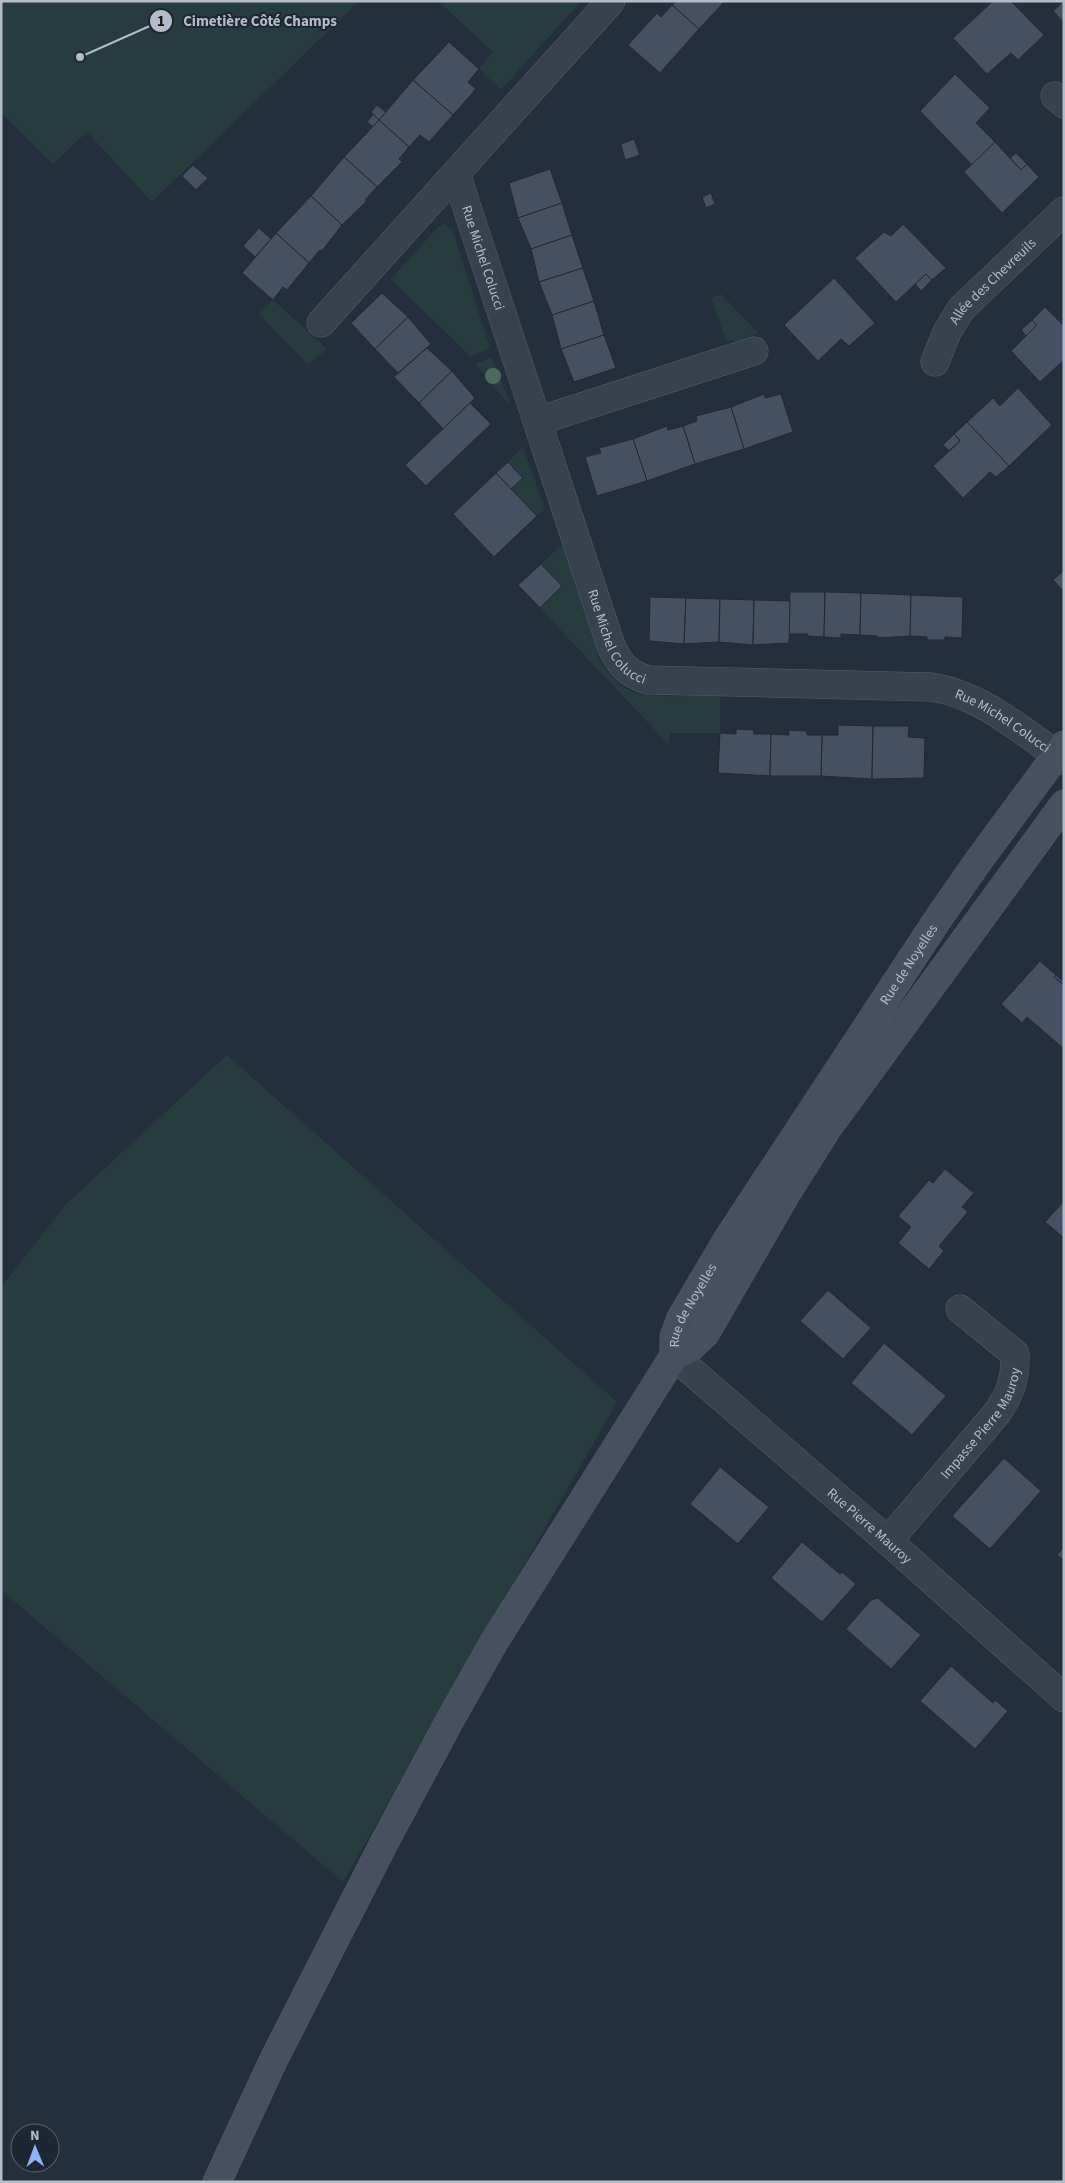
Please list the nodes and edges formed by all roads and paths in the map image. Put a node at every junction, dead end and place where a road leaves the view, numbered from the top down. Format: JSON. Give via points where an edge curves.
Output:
{"nodes":[{"id":1,"x":611,"y":1,"type":"edge"},
{"id":2,"x":456,"y":174,"type":"junction"},
{"id":3,"x":1064,"y":211,"type":"edge"},
{"id":4,"x":321,"y":323,"type":"dead end"},
{"id":5,"x":754,"y":351,"type":"dead end"},
{"id":6,"x":935,"y":362,"type":"dead end"},
{"id":7,"x":538,"y":421,"type":"junction"},
{"id":8,"x":1061,"y":753,"type":"edge"},
{"id":9,"x":1064,"y":804,"type":"edge"},
{"id":10,"x":960,"y":1309,"type":"dead end"},
{"id":11,"x":674,"y":1356,"type":"junction"},
{"id":12,"x":888,"y":1541,"type":"junction"},
{"id":13,"x":1064,"y":1698,"type":"edge"},
{"id":14,"x":217,"y":2182,"type":"edge"}],
"edges":[{"from":1,"to":2,"type":"street"},
{"from":2,"to":4,"type":"street"},
{"from":2,"to":7,"type":"street","name":"Rue Michel Colucci"},
{"from":3,"to":6,"type":"street","name":"Allée des Chevreuils","via":[[962,309],[947,332]]},
{"from":5,"to":7,"type":"street"},
{"from":7,"to":8,"type":"street","name":"Rue Michel Colucci","via":[[611,646],[617,660],[636,676],[648,680],[947,689],[977,702]]},
{"from":8,"to":11,"type":"street","name":"Rue de Noyelles","via":[[943,912],[734,1229],[681,1318],[674,1337]]},
{"from":9,"to":11,"type":"street","name":"Rue de Noyelles","via":[[826,1129],[706,1334]]},
{"from":10,"to":12,"type":"street","name":"Impasse Pierre Mauroy","via":[[1015,1354],[1013,1384],[987,1426]]},
{"from":11,"to":12,"type":"street","name":"Rue Pierre Mauroy"},
{"from":11,"to":14,"type":"street","via":[[494,1642],[446,1728],[273,2061]]},
{"from":12,"to":13,"type":"street","name":"Rue Pierre Mauroy"}]}
